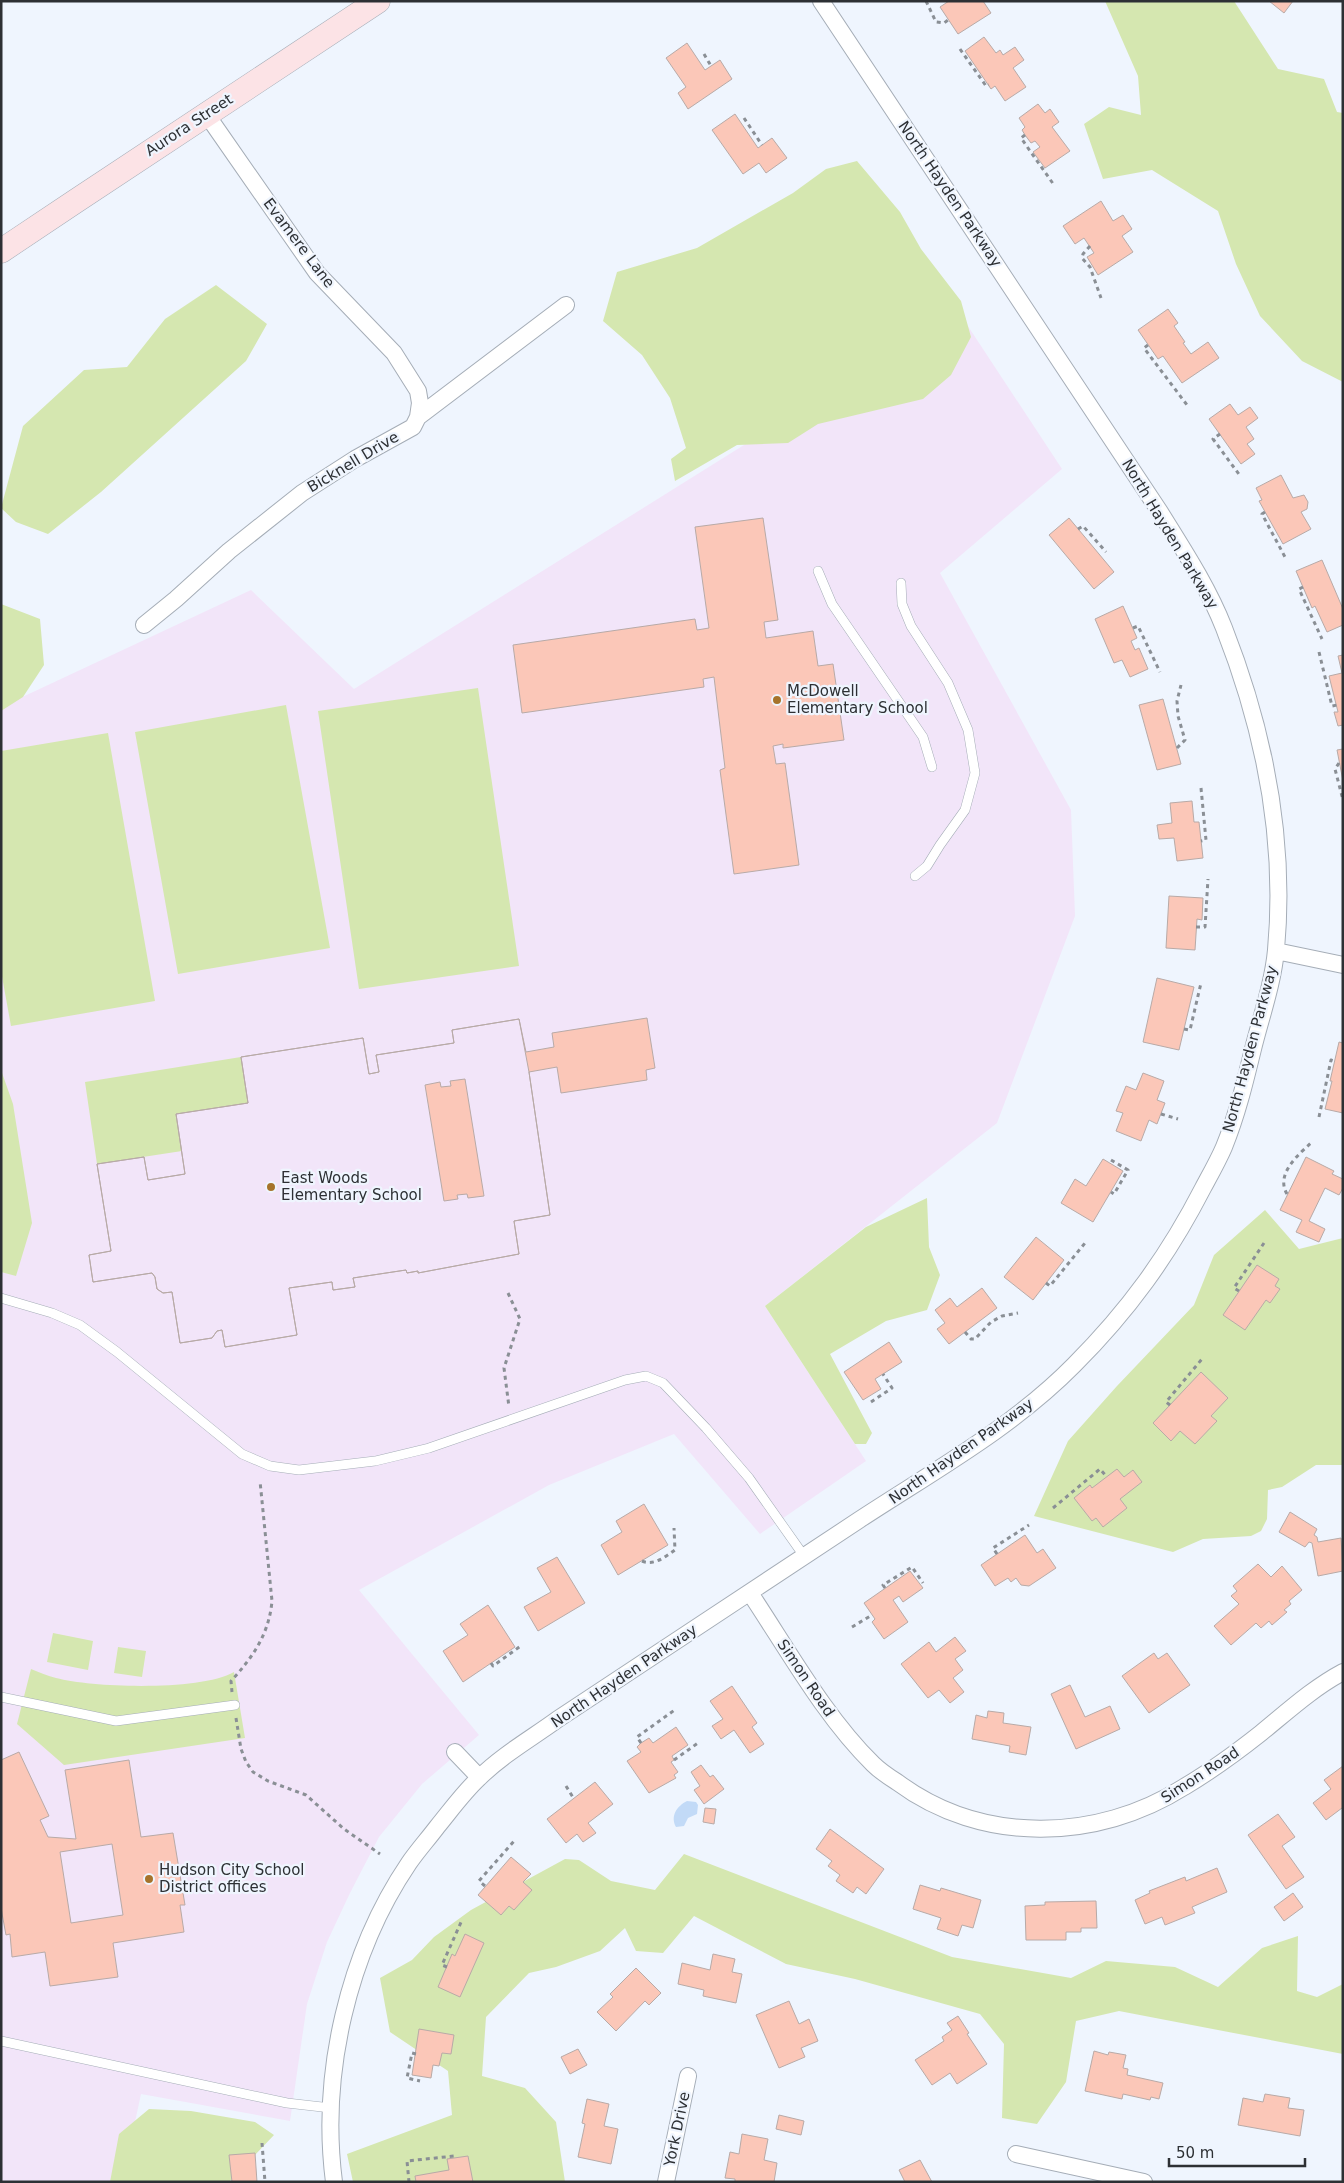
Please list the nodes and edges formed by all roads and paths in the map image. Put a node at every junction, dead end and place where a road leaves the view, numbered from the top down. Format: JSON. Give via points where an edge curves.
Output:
{"nodes":[{"id":1,"x":378,"y":1,"type":"edge"},
{"id":2,"x":821,"y":1,"type":"edge"},
{"id":3,"x":926,"y":1,"type":"edge"},
{"id":4,"x":948,"y":20,"type":"dead end"},
{"id":5,"x":960,"y":49,"type":"dead end"},
{"id":6,"x":704,"y":54,"type":"dead end"},
{"id":7,"x":711,"y":66,"type":"dead end"},
{"id":8,"x":989,"y":85,"type":"dead end"},
{"id":9,"x":207,"y":115,"type":"junction"},
{"id":10,"x":744,"y":118,"type":"dead end"},
{"id":11,"x":1025,"y":135,"type":"dead end"},
{"id":12,"x":762,"y":145,"type":"dead end"},
{"id":13,"x":1054,"y":184,"type":"dead end"},
{"id":14,"x":1090,"y":246,"type":"dead end"},
{"id":15,"x":1,"y":251,"type":"edge"},
{"id":16,"x":1101,"y":298,"type":"dead end"},
{"id":17,"x":566,"y":305,"type":"dead end"},
{"id":18,"x":1148,"y":345,"type":"dead end"},
{"id":19,"x":1187,"y":405,"type":"dead end"},
{"id":20,"x":418,"y":418,"type":"junction"},
{"id":21,"x":1220,"y":434,"type":"dead end"},
{"id":22,"x":1241,"y":477,"type":"dead end"},
{"id":23,"x":1265,"y":512,"type":"dead end"},
{"id":24,"x":1078,"y":529,"type":"dead end"},
{"id":25,"x":1106,"y":552,"type":"dead end"},
{"id":26,"x":1284,"y":556,"type":"dead end"},
{"id":27,"x":818,"y":571,"type":"dead end"},
{"id":28,"x":901,"y":583,"type":"dead end"},
{"id":29,"x":1303,"y":587,"type":"dead end"},
{"id":30,"x":144,"y":625,"type":"dead end"},
{"id":31,"x":1133,"y":628,"type":"dead end"},
{"id":32,"x":1322,"y":638,"type":"dead end"},
{"id":33,"x":1319,"y":652,"type":"dead end"},
{"id":34,"x":1160,"y":672,"type":"dead end"},
{"id":35,"x":1181,"y":685,"type":"dead end"},
{"id":36,"x":1336,"y":705,"type":"dead end"},
{"id":37,"x":1177,"y":748,"type":"dead end"},
{"id":38,"x":1339,"y":763,"type":"dead end"},
{"id":39,"x":932,"y":767,"type":"dead end"},
{"id":40,"x":1342,"y":785,"type":"edge"},
{"id":41,"x":1201,"y":788,"type":"dead end"},
{"id":42,"x":1343,"y":800,"type":"edge"},
{"id":43,"x":1201,"y":841,"type":"dead end"},
{"id":44,"x":915,"y":876,"type":"dead end"},
{"id":45,"x":1208,"y":879,"type":"dead end"},
{"id":46,"x":1196,"y":927,"type":"dead end"},
{"id":47,"x":1276,"y":952,"type":"junction"},
{"id":48,"x":1343,"y":965,"type":"edge"},
{"id":49,"x":1202,"y":983,"type":"dead end"},
{"id":50,"x":1184,"y":1029,"type":"dead end"},
{"id":51,"x":1334,"y":1061,"type":"dead end"},
{"id":52,"x":1161,"y":1114,"type":"dead end"},
{"id":53,"x":1319,"y":1117,"type":"dead end"},
{"id":54,"x":1178,"y":1119,"type":"dead end"},
{"id":55,"x":1312,"y":1142,"type":"dead end"},
{"id":56,"x":1111,"y":1160,"type":"dead end"},
{"id":57,"x":1111,"y":1192,"type":"dead end"},
{"id":58,"x":1287,"y":1194,"type":"dead end"},
{"id":59,"x":1085,"y":1243,"type":"dead end"},
{"id":60,"x":1264,"y":1243,"type":"dead end"},
{"id":61,"x":1046,"y":1283,"type":"dead end"},
{"id":62,"x":1239,"y":1291,"type":"dead end"},
{"id":63,"x":508,"y":1293,"type":"dead end"},
{"id":64,"x":1,"y":1298,"type":"edge"},
{"id":65,"x":1018,"y":1313,"type":"dead end"},
{"id":66,"x":965,"y":1332,"type":"dead end"},
{"id":67,"x":1202,"y":1359,"type":"dead end"},
{"id":68,"x":883,"y":1374,"type":"dead end"},
{"id":69,"x":872,"y":1402,"type":"dead end"},
{"id":70,"x":1170,"y":1405,"type":"dead end"},
{"id":71,"x":509,"y":1412,"type":"dead end"},
{"id":72,"x":1107,"y":1477,"type":"dead end"},
{"id":73,"x":260,"y":1481,"type":"dead end"},
{"id":74,"x":1052,"y":1508,"type":"dead end"},
{"id":75,"x":1029,"y":1525,"type":"dead end"},
{"id":76,"x":674,"y":1528,"type":"dead end"},
{"id":77,"x":997,"y":1554,"type":"dead end"},
{"id":78,"x":804,"y":1556,"type":"junction"},
{"id":79,"x":642,"y":1561,"type":"dead end"},
{"id":80,"x":923,"y":1583,"type":"dead end"},
{"id":81,"x":885,"y":1588,"type":"dead end"},
{"id":82,"x":750,"y":1593,"type":"junction"},
{"id":83,"x":872,"y":1615,"type":"dead end"},
{"id":84,"x":852,"y":1627,"type":"dead end"},
{"id":85,"x":522,"y":1645,"type":"dead end"},
{"id":86,"x":491,"y":1664,"type":"dead end"},
{"id":87,"x":1343,"y":1672,"type":"edge"},
{"id":88,"x":1,"y":1697,"type":"edge"},
{"id":89,"x":234,"y":1705,"type":"junction"},
{"id":90,"x":676,"y":1709,"type":"dead end"},
{"id":91,"x":641,"y":1743,"type":"dead end"},
{"id":92,"x":698,"y":1743,"type":"dead end"},
{"id":93,"x":456,"y":1752,"type":"dead end"},
{"id":94,"x":674,"y":1760,"type":"dead end"},
{"id":95,"x":479,"y":1777,"type":"junction"},
{"id":96,"x":566,"y":1786,"type":"dead end"},
{"id":97,"x":574,"y":1798,"type":"dead end"},
{"id":98,"x":515,"y":1840,"type":"dead end"},
{"id":99,"x":380,"y":1854,"type":"dead end"},
{"id":100,"x":485,"y":1886,"type":"dead end"},
{"id":101,"x":462,"y":1920,"type":"dead end"},
{"id":102,"x":447,"y":1967,"type":"dead end"},
{"id":103,"x":1,"y":2042,"type":"edge"},
{"id":104,"x":416,"y":2054,"type":"dead end"},
{"id":105,"x":688,"y":2076,"type":"dead end"},
{"id":106,"x":420,"y":2081,"type":"dead end"},
{"id":107,"x":331,"y":2108,"type":"junction"},
{"id":108,"x":262,"y":2143,"type":"dead end"},
{"id":109,"x":1016,"y":2154,"type":"dead end"},
{"id":110,"x":454,"y":2156,"type":"dead end"},
{"id":111,"x":265,"y":2182,"type":"edge"},
{"id":112,"x":334,"y":2182,"type":"edge"},
{"id":113,"x":409,"y":2182,"type":"edge"},
{"id":114,"x":666,"y":2182,"type":"edge"},
{"id":115,"x":1144,"y":2182,"type":"edge"}],
"edges":[{"from":1,"to":9,"type":"street","name":"Aurora Street"},
{"from":2,"to":47,"type":"street","name":"North Hayden Parkway","via":[[1160,512],[1204,586],[1224,628],[1262,742],[1276,853]]},
{"from":3,"to":4,"type":"path","via":[[936,22]]},
{"from":5,"to":8,"type":"path","via":[[986,86]]},
{"from":6,"to":7,"type":"path"},
{"from":9,"to":15,"type":"street","name":"Aurora Street"},
{"from":9,"to":20,"type":"street","name":"Evamere Lane","via":[[317,273],[394,353],[418,391]]},
{"from":10,"to":12,"type":"path"},
{"from":11,"to":13,"type":"path","via":[[1021,138]]},
{"from":14,"to":16,"type":"path","via":[[1082,258],[1091,266]]},
{"from":17,"to":20,"type":"street","name":"Bicknell Drive"},
{"from":18,"to":19,"type":"path","via":[[1144,348]]},
{"from":20,"to":30,"type":"street","name":"Bicknell Drive","via":[[413,427],[302,492]]},
{"from":21,"to":22,"type":"path","via":[[1214,439]]},
{"from":23,"to":26,"type":"path","via":[[1262,514]]},
{"from":24,"to":25,"type":"path","via":[[1083,526]]},
{"from":27,"to":39,"type":"lane","via":[[832,604],[923,737]]},
{"from":28,"to":44,"type":"lane","via":[[902,604],[910,626],[948,683],[968,730],[975,773],[965,810],[927,866]]},
{"from":29,"to":32,"type":"path","via":[[1298,589]]},
{"from":31,"to":34,"type":"path","via":[[1138,626]]},
{"from":33,"to":36,"type":"path","via":[[1332,706]]},
{"from":35,"to":37,"type":"path","via":[[1178,716],[1185,740]]},
{"from":38,"to":40,"type":"path","via":[[1336,769]]},
{"from":40,"to":42,"type":"path"},
{"from":41,"to":43,"type":"path","via":[[1206,840]]},
{"from":45,"to":46,"type":"path","via":[[1205,928]]},
{"from":47,"to":48,"type":"street"},
{"from":47,"to":78,"type":"street","name":"North Hayden Parkway","via":[[1240,1103],[1224,1148],[1181,1230],[1126,1309],[1073,1366],[1021,1412]]},
{"from":49,"to":50,"type":"path","via":[[1190,1030]]},
{"from":51,"to":53,"type":"path","via":[[1331,1060]]},
{"from":52,"to":54,"type":"path"},
{"from":55,"to":58,"type":"path","via":[[1288,1168],[1284,1181]]},
{"from":56,"to":57,"type":"path","via":[[1128,1170],[1114,1194]]},
{"from":59,"to":61,"type":"path","via":[[1050,1286]]},
{"from":60,"to":62,"type":"path","via":[[1234,1288]]},
{"from":63,"to":71,"type":"path","via":[[520,1318],[504,1368]]},
{"from":64,"to":78,"type":"lane","via":[[80,1325],[242,1454],[270,1466],[299,1470],[375,1461],[429,1448],[625,1380],[646,1376],[663,1383],[706,1428],[749,1478]]},
{"from":65,"to":66,"type":"path","via":[[991,1322],[975,1339]]},
{"from":67,"to":70,"type":"path","via":[[1166,1402]]},
{"from":68,"to":69,"type":"path","via":[[892,1388]]},
{"from":72,"to":74,"type":"path","via":[[1100,1469]]},
{"from":73,"to":89,"type":"path","via":[[271,1616],[260,1644],[231,1682]]},
{"from":75,"to":77,"type":"path","via":[[993,1548]]},
{"from":76,"to":79,"type":"path","via":[[675,1550],[658,1561]]},
{"from":78,"to":82,"type":"street","name":"North Hayden Parkway"},
{"from":80,"to":81,"type":"path","via":[[912,1567],[883,1585]]},
{"from":82,"to":87,"type":"street","name":"Simon Road","via":[[841,1730],[875,1766],[916,1796],[951,1814],[1003,1828],[1066,1829],[1102,1823],[1154,1805],[1254,1739],[1324,1682]]},
{"from":82,"to":95,"type":"street","name":"North Hayden Parkway","via":[[558,1718]]},
{"from":83,"to":84,"type":"path"},
{"from":85,"to":86,"type":"path","via":[[493,1666]]},
{"from":88,"to":89,"type":"lane","via":[[116,1721]]},
{"from":89,"to":99,"type":"path","via":[[241,1749],[253,1772],[306,1795],[344,1829]]},
{"from":90,"to":91,"type":"path","via":[[637,1737]]},
{"from":92,"to":94,"type":"path"},
{"from":93,"to":95,"type":"street"},
{"from":95,"to":107,"type":"street","name":"North Hayden Parkway","via":[[409,1863],[383,1907],[346,2001],[333,2072]]},
{"from":96,"to":97,"type":"path"},
{"from":98,"to":100,"type":"path","via":[[479,1881]]},
{"from":101,"to":102,"type":"path","via":[[442,1965]]},
{"from":103,"to":107,"type":"lane","via":[[287,2103]]},
{"from":104,"to":106,"type":"path","via":[[412,2053],[407,2078]]},
{"from":105,"to":114,"type":"street","name":"York Drive"},
{"from":107,"to":112,"type":"street","name":"North Hayden Parkway"},
{"from":108,"to":111,"type":"path"},
{"from":109,"to":115,"type":"street"},
{"from":110,"to":113,"type":"path","via":[[407,2162]]}]}
